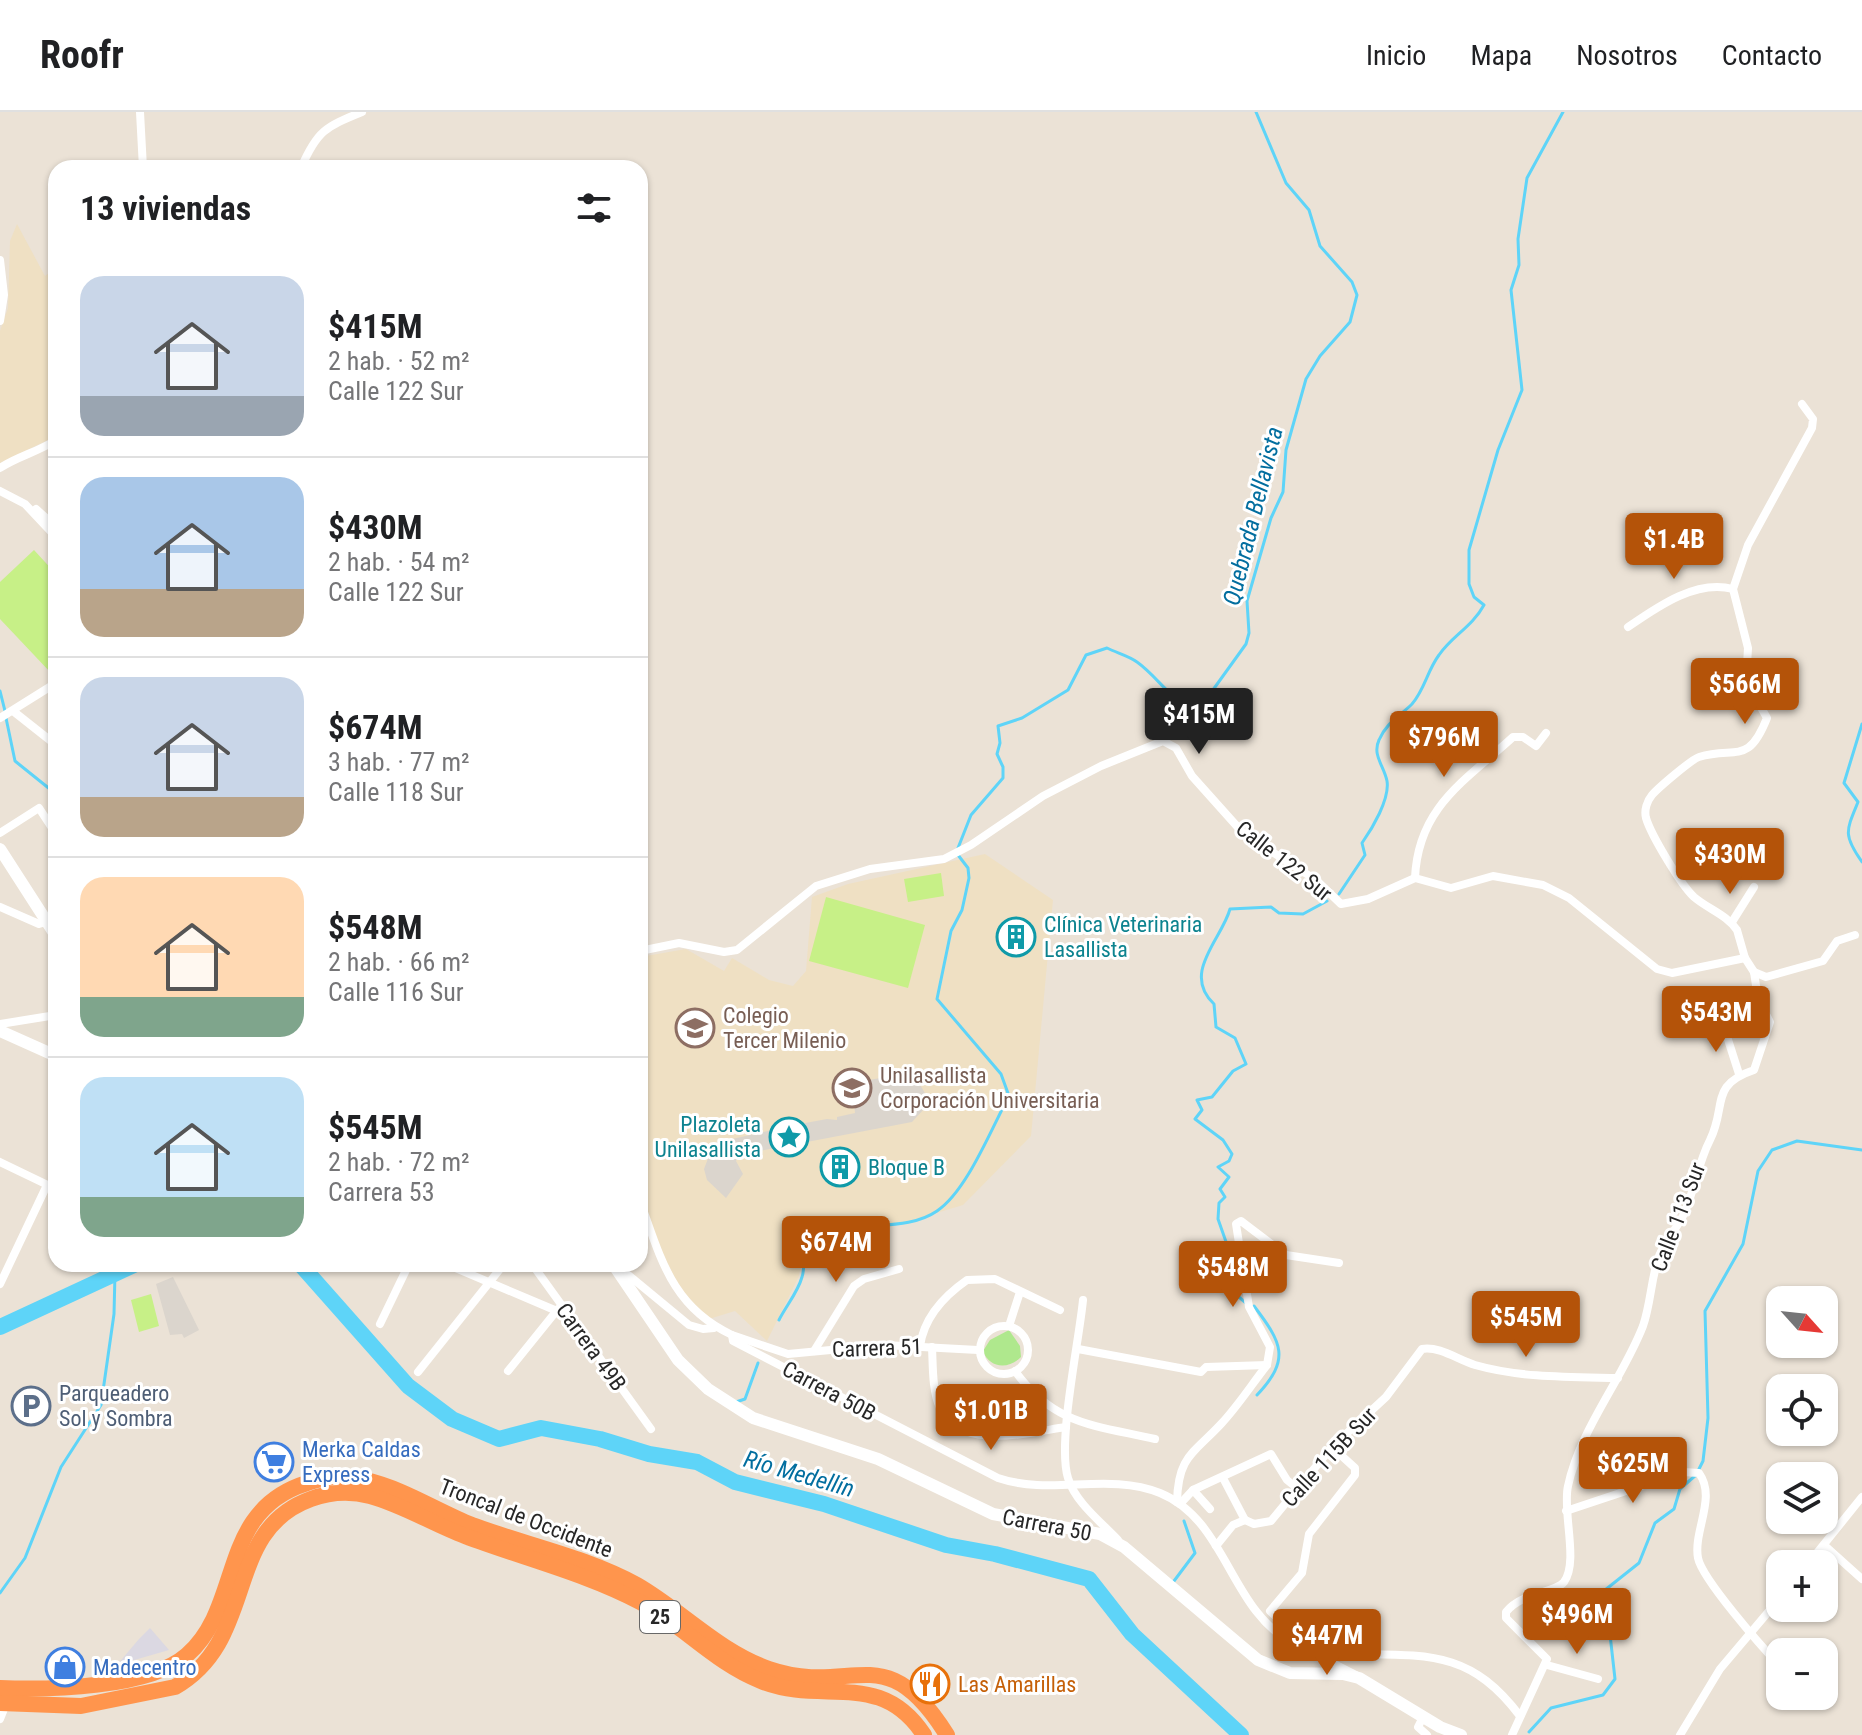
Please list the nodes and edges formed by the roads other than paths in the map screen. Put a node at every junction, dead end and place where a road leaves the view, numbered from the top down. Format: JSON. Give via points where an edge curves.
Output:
{"nodes":[{"id":1,"x":140,"y":112,"type":"edge"},
{"id":2,"x":362,"y":112,"type":"edge"},
{"id":3,"x":143,"y":160,"type":"edge"},
{"id":4,"x":304,"y":160,"type":"edge"},
{"id":5,"x":0,"y":260,"type":"edge"},
{"id":6,"x":0,"y":321,"type":"edge"},
{"id":7,"x":1802,"y":404,"type":"dead end"},
{"id":8,"x":48,"y":444,"type":"edge"},
{"id":9,"x":0,"y":468,"type":"edge"},
{"id":10,"x":0,"y":489,"type":"edge"},
{"id":11,"x":48,"y":520,"type":"edge"},
{"id":12,"x":48,"y":528,"type":"edge"},
{"id":13,"x":1733,"y":589,"type":"junction"},
{"id":14,"x":1628,"y":627,"type":"dead end"},
{"id":15,"x":48,"y":688,"type":"edge"},
{"id":16,"x":12,"y":712,"type":"junction"},
{"id":17,"x":0,"y":718,"type":"edge"},
{"id":18,"x":1546,"y":733,"type":"dead end"},
{"id":19,"x":48,"y":739,"type":"edge"},
{"id":20,"x":48,"y":822,"type":"edge"},
{"id":21,"x":0,"y":833,"type":"edge"},
{"id":22,"x":0,"y":849,"type":"edge"},
{"id":23,"x":1415,"y":878,"type":"junction"},
{"id":24,"x":1754,"y":887,"type":"dead end"},
{"id":25,"x":0,"y":907,"type":"edge"},
{"id":26,"x":48,"y":915,"type":"edge"},
{"id":27,"x":48,"y":922,"type":"edge"},
{"id":28,"x":1732,"y":922,"type":"junction"},
{"id":29,"x":1855,"y":935,"type":"dead end"},
{"id":30,"x":648,"y":949,"type":"edge"},
{"id":31,"x":1745,"y":958,"type":"junction"},
{"id":32,"x":1754,"y":972,"type":"junction"},
{"id":33,"x":48,"y":1016,"type":"edge"},
{"id":34,"x":1706,"y":1020,"type":"dead end"},
{"id":35,"x":0,"y":1024,"type":"edge"},
{"id":36,"x":0,"y":1031,"type":"edge"},
{"id":37,"x":48,"y":1052,"type":"edge"},
{"id":38,"x":1739,"y":1074,"type":"junction"},
{"id":39,"x":0,"y":1162,"type":"edge"},
{"id":40,"x":48,"y":1185,"type":"edge"},
{"id":41,"x":48,"y":1194,"type":"edge"},
{"id":42,"x":648,"y":1225,"type":"edge"},
{"id":43,"x":1339,"y":1263,"type":"dead end"},
{"id":44,"x":899,"y":1269,"type":"dead end"},
{"id":45,"x":405,"y":1272,"type":"edge"},
{"id":46,"x":466,"y":1272,"type":"edge"},
{"id":47,"x":498,"y":1272,"type":"edge"},
{"id":48,"x":537,"y":1272,"type":"edge"},
{"id":49,"x":618,"y":1272,"type":"edge"},
{"id":50,"x":623,"y":1272,"type":"edge"},
{"id":51,"x":490,"y":1282,"type":"junction"},
{"id":52,"x":0,"y":1284,"type":"edge"},
{"id":53,"x":1020,"y":1292,"type":"junction"},
{"id":54,"x":1083,"y":1300,"type":"dead end"},
{"id":55,"x":559,"y":1308,"type":"junction"},
{"id":56,"x":1060,"y":1310,"type":"dead end"},
{"id":57,"x":380,"y":1324,"type":"dead end"},
{"id":58,"x":1009,"y":1326,"type":"junction"},
{"id":59,"x":715,"y":1327,"type":"junction"},
{"id":60,"x":732,"y":1335,"type":"junction"},
{"id":61,"x":920,"y":1346,"type":"junction"},
{"id":62,"x":932,"y":1347,"type":"junction"},
{"id":63,"x":1078,"y":1349,"type":"junction"},
{"id":64,"x":978,"y":1350,"type":"junction"},
{"id":65,"x":814,"y":1351,"type":"junction"},
{"id":66,"x":1267,"y":1365,"type":"junction"},
{"id":67,"x":508,"y":1371,"type":"dead end"},
{"id":68,"x":1015,"y":1371,"type":"junction"},
{"id":69,"x":418,"y":1372,"type":"dead end"},
{"id":70,"x":1618,"y":1378,"type":"junction"},
{"id":71,"x":1067,"y":1423,"type":"junction"},
{"id":72,"x":651,"y":1429,"type":"dead end"},
{"id":73,"x":1155,"y":1439,"type":"dead end"},
{"id":74,"x":1332,"y":1447,"type":"junction"},
{"id":75,"x":1223,"y":1478,"type":"junction"},
{"id":76,"x":1071,"y":1485,"type":"junction"},
{"id":77,"x":1297,"y":1488,"type":"junction"},
{"id":78,"x":1193,"y":1490,"type":"junction"},
{"id":79,"x":1862,"y":1497,"type":"edge"},
{"id":80,"x":1179,"y":1503,"type":"junction"},
{"id":81,"x":1210,"y":1509,"type":"dead end"},
{"id":82,"x":1566,"y":1511,"type":"junction"},
{"id":83,"x":1245,"y":1520,"type":"junction"},
{"id":84,"x":1824,"y":1545,"type":"junction"},
{"id":85,"x":1216,"y":1546,"type":"junction"},
{"id":86,"x":1124,"y":1547,"type":"junction"},
{"id":87,"x":1820,"y":1550,"type":"edge"},
{"id":88,"x":1862,"y":1579,"type":"edge"},
{"id":89,"x":1766,"y":1615,"type":"edge"},
{"id":90,"x":1750,"y":1634,"type":"junction"},
{"id":91,"x":1307,"y":1650,"type":"junction"},
{"id":92,"x":1766,"y":1651,"type":"edge"},
{"id":93,"x":1336,"y":1653,"type":"junction"},
{"id":94,"x":1547,"y":1665,"type":"junction"},
{"id":95,"x":1598,"y":1679,"type":"dead end"},
{"id":96,"x":1364,"y":1681,"type":"junction"},
{"id":97,"x":1,"y":1704,"type":"edge"},
{"id":98,"x":1520,"y":1716,"type":"junction"},
{"id":99,"x":1423,"y":1717,"type":"junction"},
{"id":100,"x":924,"y":1735,"type":"edge"},
{"id":101,"x":947,"y":1735,"type":"edge"},
{"id":102,"x":1427,"y":1735,"type":"edge"},
{"id":103,"x":1461,"y":1735,"type":"edge"},
{"id":104,"x":1512,"y":1735,"type":"edge"},
{"id":105,"x":1680,"y":1735,"type":"edge"}],
"edges":[{"from":1,"to":3,"type":"street"},
{"from":2,"to":4,"type":"street","via":[[326,126]]},
{"from":5,"to":6,"type":"street"},
{"from":7,"to":13,"type":"street","via":[[1813,419],[1812,428],[1748,545]]},
{"from":8,"to":9,"type":"street"},
{"from":10,"to":11,"type":"street","via":[[12,490]]},
{"from":10,"to":12,"type":"street","via":[[25,504]]},
{"from":13,"to":14,"type":"street","via":[[1716,587],[1669,599]]},
{"from":13,"to":28,"type":"street","via":[[1748,648],[1746,681],[1765,709],[1763,728],[1744,750],[1694,759],[1660,786],[1645,811],[1689,891]]},
{"from":15,"to":16,"type":"street"},
{"from":16,"to":17,"type":"street"},
{"from":16,"to":19,"type":"street"},
{"from":18,"to":23,"type":"street","via":[[1538,746],[1513,737],[1433,812],[1416,857]]},
{"from":20,"to":21,"type":"street","via":[[39,808]]},
{"from":22,"to":26,"type":"main road"},
{"from":23,"to":30,"type":"street","name":"Calle 122 Sur","via":[[1368,899],[1341,904],[1316,880],[1243,833],[1192,776],[1176,748],[1163,741],[1043,796],[944,859],[870,869],[816,886],[737,950],[679,943]]},
{"from":23,"to":31,"type":"street","via":[[1451,888],[1493,876],[1543,885],[1569,898],[1657,969],[1672,973]]},
{"from":24,"to":28,"type":"street"},
{"from":25,"to":27,"type":"street","via":[[39,924]]},
{"from":28,"to":31,"type":"street","name":"Calle 113 Sur"},
{"from":29,"to":32,"type":"street","via":[[1837,941],[1823,961],[1766,977]]},
{"from":31,"to":32,"type":"street","name":"Calle 113 Sur"},
{"from":32,"to":38,"type":"street","name":"Calle 113 Sur","via":[[1770,1030],[1759,1064]]},
{"from":33,"to":35,"type":"street"},
{"from":34,"to":38,"type":"street","via":[[1724,1027]]},
{"from":36,"to":37,"type":"main road"},
{"from":38,"to":70,"type":"street","name":"Calle 113 Sur","via":[[1723,1090],[1717,1124],[1683,1216],[1658,1259],[1642,1328]]},
{"from":39,"to":40,"type":"street"},
{"from":41,"to":52,"type":"street"},
{"from":42,"to":59,"type":"street","name":"Carrera 50B","via":[[676,1289]]},
{"from":43,"to":66,"type":"street","via":[[1286,1255],[1250,1225],[1236,1224],[1249,1307],[1270,1347]]},
{"from":44,"to":65,"type":"street","via":[[854,1286]]},
{"from":45,"to":57,"type":"street"},
{"from":46,"to":51,"type":"street"},
{"from":47,"to":51,"type":"street"},
{"from":48,"to":55,"type":"street","name":"Carrera 49B"},
{"from":49,"to":86,"type":"main road","name":"Carrera 50","via":[[678,1360],[708,1389],[753,1418],[878,1459],[993,1514],[1100,1534]]},
{"from":50,"to":59,"type":"street","via":[[689,1325]]},
{"from":51,"to":55,"type":"street"},
{"from":51,"to":69,"type":"street"},
{"from":53,"to":56,"type":"street"},
{"from":53,"to":58,"type":"street"},
{"from":53,"to":61,"type":"street","via":[[995,1279],[967,1280],[938,1307],[922,1331]]},
{"from":54,"to":63,"type":"street"},
{"from":55,"to":67,"type":"street"},
{"from":55,"to":72,"type":"street","name":"Carrera 49B"},
{"from":58,"to":64,"type":"street","via":[[985,1336]]},
{"from":58,"to":68,"type":"street","via":[[1024,1337],[1027,1347],[1027,1356]]},
{"from":59,"to":60,"type":"street","name":"Carrera 50B"},
{"from":60,"to":65,"type":"street","name":"Carrera 51","via":[[788,1354]]},
{"from":60,"to":76,"type":"street","name":"Carrera 50B","via":[[733,1341],[977,1470],[1025,1486]]},
{"from":61,"to":62,"type":"street","name":"Carrera 51"},
{"from":61,"to":65,"type":"street","name":"Carrera 51"},
{"from":62,"to":64,"type":"street","name":"Carrera 51"},
{"from":62,"to":71,"type":"street","via":[[939,1407],[946,1418],[976,1434],[1009,1435]]},
{"from":63,"to":66,"type":"street","via":[[1201,1372],[1206,1367]]},
{"from":63,"to":71,"type":"street"},
{"from":64,"to":68,"type":"street","via":[[990,1371]]},
{"from":66,"to":80,"type":"street","via":[[1221,1424],[1188,1454],[1177,1480]]},
{"from":68,"to":71,"type":"street"},
{"from":70,"to":74,"type":"street","name":"Calle 115B Sur","via":[[1527,1376],[1422,1349],[1386,1397]]},
{"from":70,"to":82,"type":"street","name":"Calle 113 Sur","via":[[1580,1453]]},
{"from":71,"to":73,"type":"street"},
{"from":71,"to":76,"type":"street"},
{"from":74,"to":77,"type":"street","name":"Calle 115B Sur"},
{"from":74,"to":93,"type":"street","via":[[1355,1468],[1355,1475],[1309,1534],[1302,1573],[1271,1613]]},
{"from":75,"to":77,"type":"street","via":[[1271,1454]]},
{"from":75,"to":78,"type":"street"},
{"from":75,"to":83,"type":"street"},
{"from":76,"to":80,"type":"street","name":"Carrera 50B","via":[[1139,1485]]},
{"from":76,"to":86,"type":"street"},
{"from":77,"to":83,"type":"street","name":"Calle 115B Sur","via":[[1271,1521]]},
{"from":78,"to":80,"type":"street"},
{"from":78,"to":81,"type":"street"},
{"from":79,"to":84,"type":"street"},
{"from":80,"to":85,"type":"street","name":"Carrera 50B"},
{"from":82,"to":90,"type":"street","via":[[1697,1472],[1706,1485],[1697,1556],[1704,1578]]},
{"from":82,"to":94,"type":"street","name":"Calle 113 Sur","via":[[1565,1580],[1534,1592],[1506,1612],[1506,1618],[1545,1654]]},
{"from":83,"to":85,"type":"street","name":"Calle 115B Sur","via":[[1233,1525]]},
{"from":84,"to":87,"type":"street"},
{"from":84,"to":88,"type":"street"},
{"from":85,"to":91,"type":"street","name":"Carrera 50B","via":[[1268,1628]]},
{"from":86,"to":96,"type":"main road","name":"Carrera 50","via":[[1258,1660],[1290,1673],[1343,1674]]},
{"from":89,"to":90,"type":"street"},
{"from":90,"to":92,"type":"street"},
{"from":90,"to":105,"type":"street","via":[[1720,1669]]},
{"from":91,"to":93,"type":"street","name":"Carrera 50B"},
{"from":91,"to":96,"type":"street"},
{"from":93,"to":98,"type":"street","name":"Carrera 50B","via":[[1449,1659],[1493,1684]]},
{"from":94,"to":95,"type":"street"},
{"from":94,"to":98,"type":"street"},
{"from":96,"to":99,"type":"main road","name":"Carrera 50"},
{"from":97,"to":100,"type":"highway","name":"Troncal de Occidente","number":"25","via":[[101,1704],[188,1680],[220,1644],[251,1559],[270,1527],[310,1499],[347,1493],[383,1501],[643,1603],[726,1664],[763,1682],[796,1691],[857,1691],[882,1697],[906,1712]]},
{"from":97,"to":101,"type":"highway","name":"Troncal de Occidente","number":"25","via":[[172,1665],[206,1630],[243,1534],[271,1502],[299,1485],[357,1478],[626,1579],[733,1653],[768,1669],[816,1676],[872,1673],[895,1680],[923,1699]]},
{"from":98,"to":104,"type":"street"},
{"from":99,"to":102,"type":"street","via":[[1418,1727]]},
{"from":99,"to":103,"type":"main road","name":"Carrera 50"}]}
